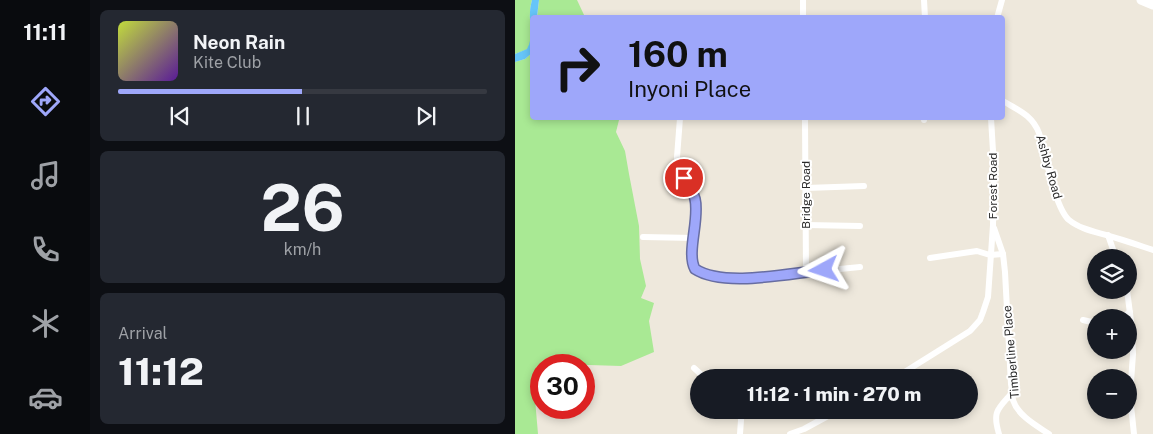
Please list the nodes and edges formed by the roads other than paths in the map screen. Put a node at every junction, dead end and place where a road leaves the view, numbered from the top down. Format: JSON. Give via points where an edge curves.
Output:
{"nodes":[{"id":1,"x":803,"y":0,"type":"edge"},
{"id":2,"x":1003,"y":0,"type":"edge"},
{"id":3,"x":1141,"y":0,"type":"edge"},
{"id":4,"x":924,"y":2,"type":"edge"},
{"id":5,"x":1153,"y":5,"type":"edge"},
{"id":6,"x":803,"y":15,"type":"edge"},
{"id":7,"x":925,"y":15,"type":"edge"},
{"id":8,"x":998,"y":15,"type":"edge"},
{"id":9,"x":1005,"y":102,"type":"edge"},
{"id":10,"x":680,"y":120,"type":"edge"},
{"id":11,"x":805,"y":120,"type":"edge"},
{"id":12,"x":991,"y":120,"type":"edge"},
{"id":13,"x":864,"y":186,"type":"dead end"},
{"id":14,"x":806,"y":188,"type":"junction"},
{"id":15,"x":806,"y":225,"type":"junction"},
{"id":16,"x":993,"y":225,"type":"junction"},
{"id":17,"x":860,"y":226,"type":"dead end"},
{"id":18,"x":1108,"y":235,"type":"junction"},
{"id":19,"x":643,"y":237,"type":"dead end"},
{"id":20,"x":694,"y":238,"type":"junction"},
{"id":21,"x":1113,"y":249,"type":"edge"},
{"id":22,"x":1153,"y":250,"type":"edge"},
{"id":23,"x":1003,"y":254,"type":"junction"},
{"id":24,"x":990,"y":255,"type":"junction"},
{"id":25,"x":930,"y":258,"type":"dead end"},
{"id":26,"x":860,"y":267,"type":"dead end"},
{"id":27,"x":806,"y":272,"type":"junction"},
{"id":28,"x":1083,"y":320,"type":"dead end"},
{"id":29,"x":1087,"y":321,"type":"edge"},
{"id":30,"x":1132,"y":359,"type":"edge"},
{"id":31,"x":909,"y":369,"type":"edge"},
{"id":32,"x":1012,"y":393,"type":"junction"},
{"id":33,"x":741,"y":419,"type":"edge"},
{"id":34,"x":822,"y":419,"type":"edge"},
{"id":35,"x":740,"y":434,"type":"edge"},
{"id":36,"x":790,"y":434,"type":"edge"},
{"id":37,"x":999,"y":434,"type":"edge"},
{"id":38,"x":1049,"y":434,"type":"edge"},
{"id":39,"x":1134,"y":434,"type":"edge"}],
"edges":[{"from":1,"to":6,"type":"street"},
{"from":2,"to":8,"type":"street"},
{"from":3,"to":5,"type":"street"},
{"from":4,"to":7,"type":"street"},
{"from":9,"to":18,"type":"street","name":"Ashby Road","via":[[1027,115],[1036,125],[1063,213],[1079,226]]},
{"from":10,"to":20,"type":"street","via":[[677,167],[695,198]]},
{"from":11,"to":14,"type":"street","name":"Bridge Road"},
{"from":12,"to":16,"type":"street","name":"Forest Road"},
{"from":13,"to":14,"type":"street"},
{"from":14,"to":15,"type":"street","name":"Bridge Road"},
{"from":15,"to":17,"type":"street"},
{"from":15,"to":27,"type":"street","name":"Bridge Road"},
{"from":16,"to":23,"type":"street","name":"Timberline Place"},
{"from":16,"to":24,"type":"street","name":"Forest Road"},
{"from":18,"to":21,"type":"street"},
{"from":18,"to":22,"type":"street","name":"Ashby Road"},
{"from":19,"to":20,"type":"street"},
{"from":20,"to":27,"type":"street","via":[[692,262],[695,269],[708,275],[745,279]]},
{"from":23,"to":24,"type":"street"},
{"from":23,"to":32,"type":"street","name":"Timberline Place"},
{"from":24,"to":25,"type":"street","via":[[977,251]]},
{"from":24,"to":31,"type":"street","name":"Forest Road","via":[[988,297],[980,320],[961,337]]},
{"from":26,"to":27,"type":"street"},
{"from":28,"to":29,"type":"street"},
{"from":30,"to":39,"type":"street","via":[[1130,396]]},
{"from":32,"to":37,"type":"street","via":[[996,414]]},
{"from":32,"to":38,"type":"street","name":"Timberline Place","via":[[1017,408]]},
{"from":33,"to":35,"type":"street"},
{"from":34,"to":36,"type":"street"}]}
